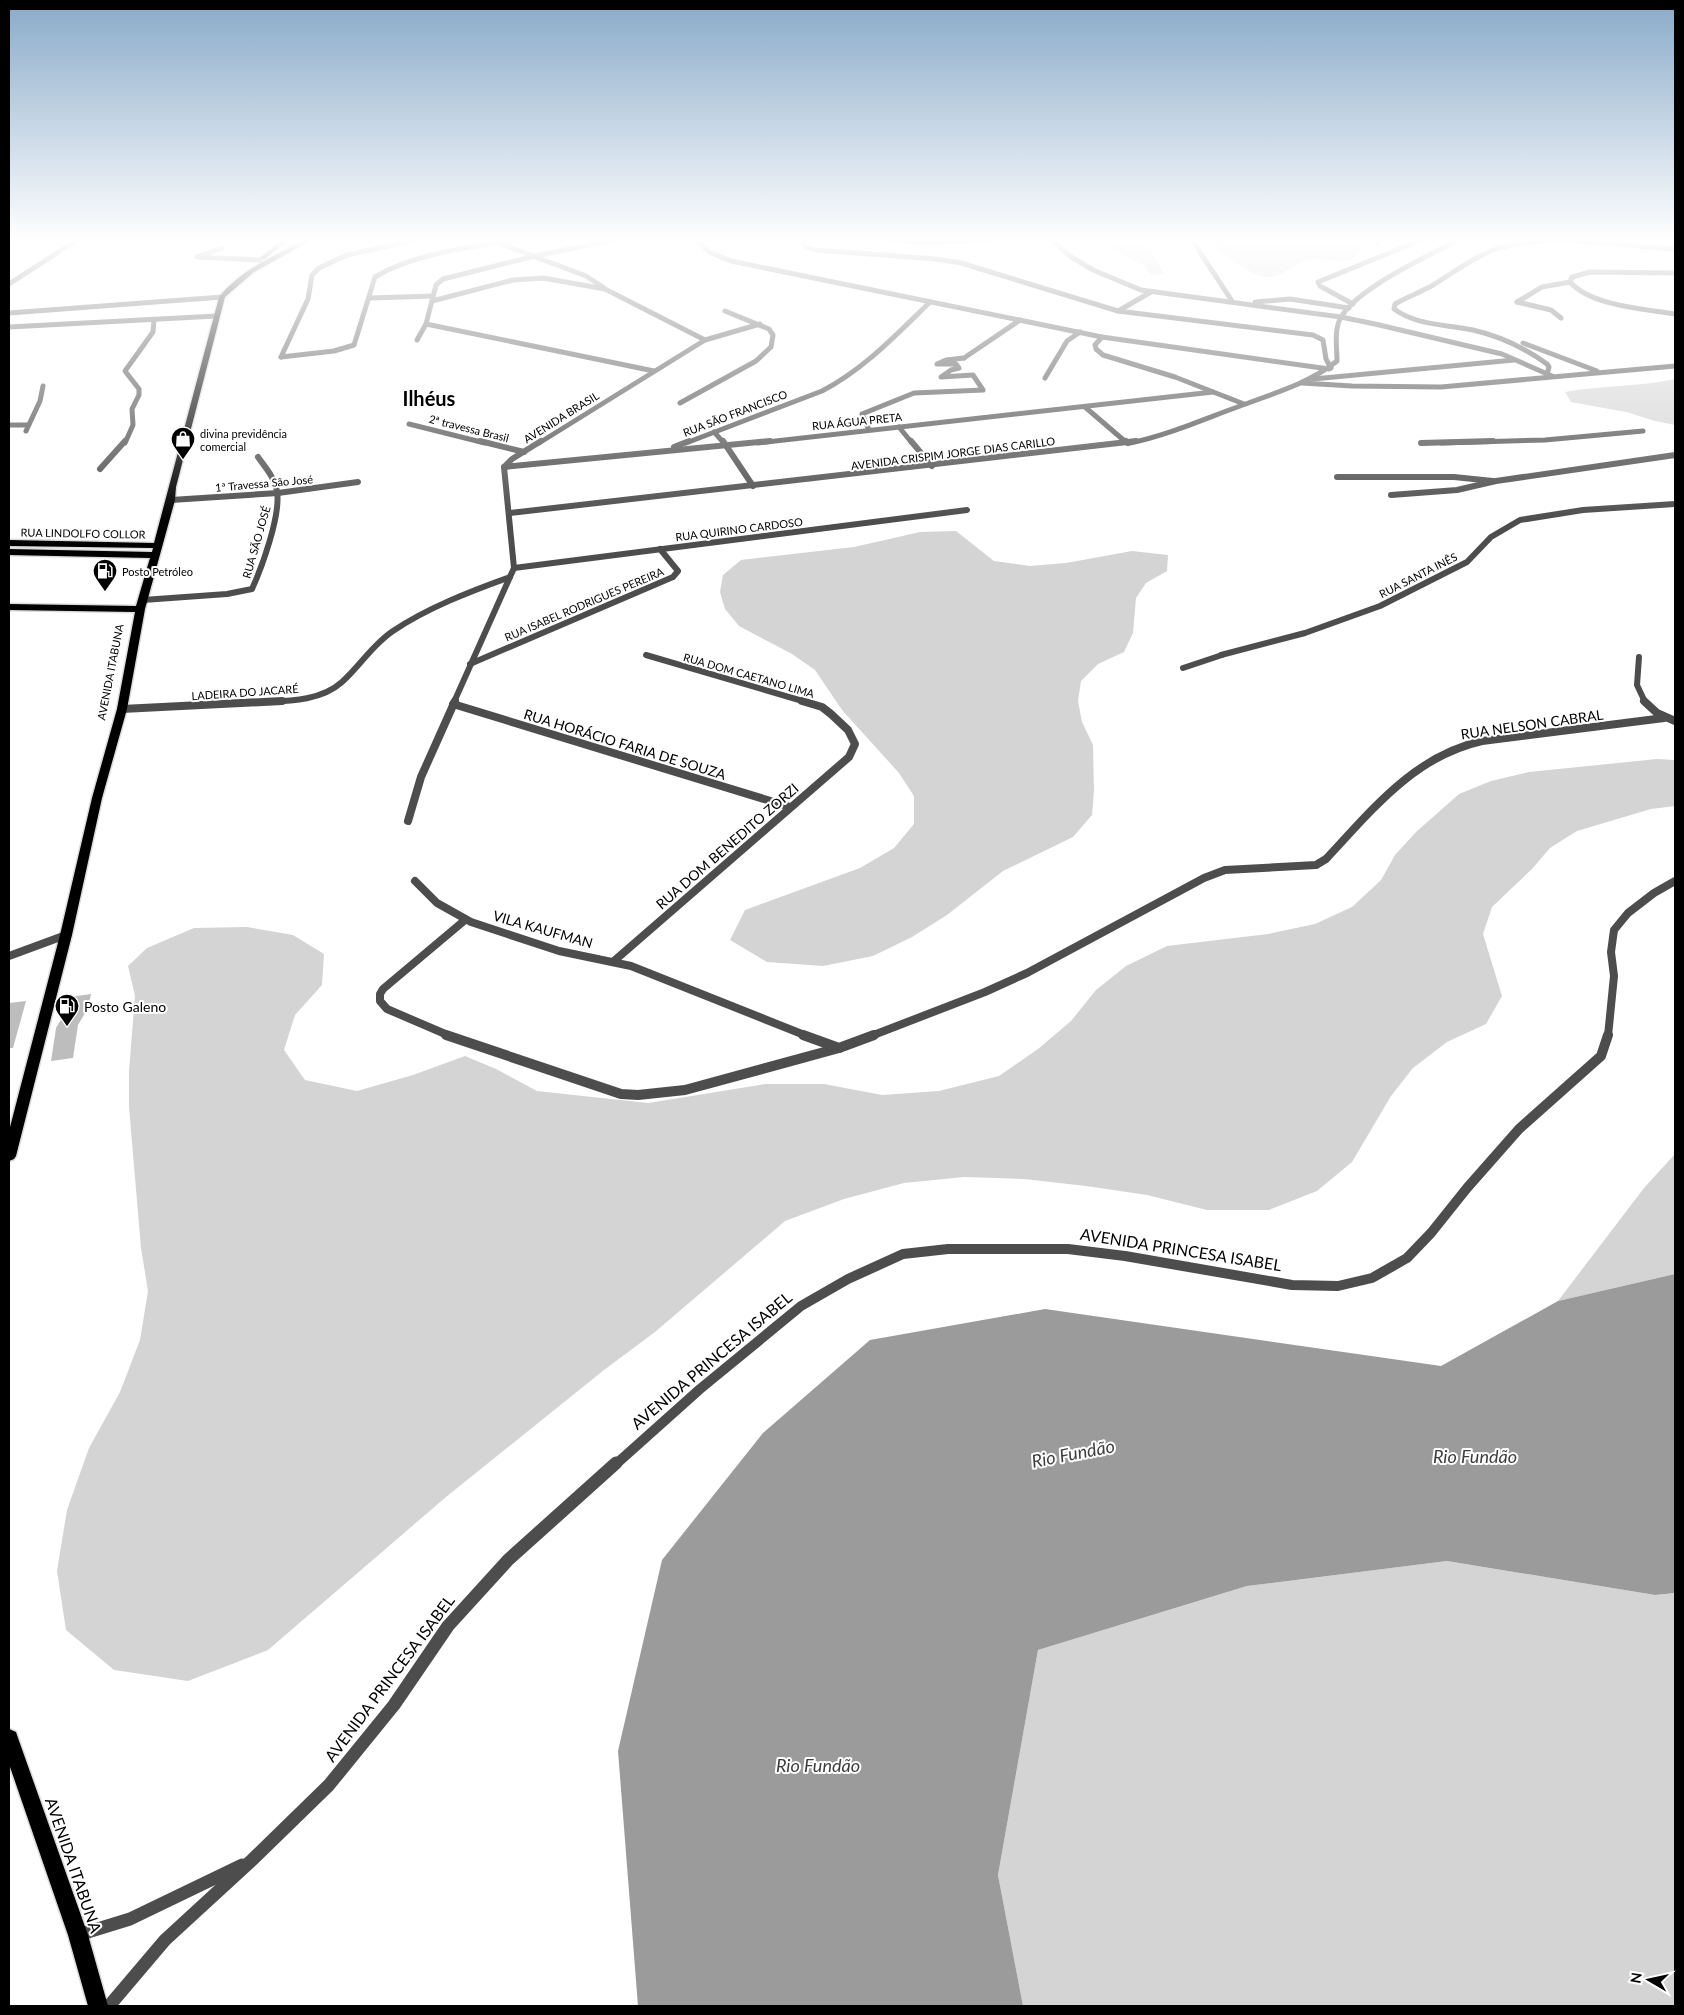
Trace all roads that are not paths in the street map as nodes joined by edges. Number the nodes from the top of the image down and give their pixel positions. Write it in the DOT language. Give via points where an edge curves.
graph roads {
  1 [pos="152,334"];
  2 [pos="211,334"];
  3 [pos="292,334"];
  4 [pos="359,334"];
  5 [pos="420,334"];
  6 [pos="475,334"];
  7 [pos="693,334"];
  8 [pos="725,334"];
  9 [pos="772,334"];
  10 [pos="896,334"];
  11 [pos="999,334"];
  12 [pos="1077,334"];
  13 [pos="1089,334"];
  14 [pos="1305,334"];
  15 [pos="1338,334"];
  16 [pos="1420,334"];
  17 [pos="1484,334"];
  18 [pos="1497,334"];
  19 [pos="1102,337"];
  20 [pos="417,340"];
  21 [pos="704,340"];
  22 [pos="964,358"];
  23 [pos="1517,359"];
  24 [pos="1675,366"];
  25 [pos="1330,368"];
  26 [pos="654,371"];
  27 [pos="1602,372"];
  28 [pos="973,375"];
  29 [pos="1550,375"];
  30 [pos="1347,376"];
  31 [pos="1045,378"];
  32 [pos="1308,379"];
  33 [pos="1298,383"];
  34 [pos="43,386"];
  35 [pos="1352,386"];
  36 [pos="1213,392"];
  37 [pos="680,403"];
  38 [pos="1244,404"];
  39 [pos="1085,406"];
  40 [pos="409,424"];
  41 [pos="9,425"];
  42 [pos="898,427"];
  43 [pos="869,430"];
  44 [pos="1642,431"];
  45 [pos="714,432"];
  46 [pos="1128,443"];
  47 [pos="1421,443"];
  48 [pos="727,446"];
  49 [pos="664,451"];
  50 [pos="524,452"];
  51 [pos="1675,455"];
  52 [pos="258,457"];
  53 [pos="932,466"];
  54 [pos="504,468"];
  55 [pos="100,469"];
  56 [pos="1337,477"];
  57 [pos="358,482"];
  58 [pos="1496,482"];
  59 [pos="753,486"];
  60 [pos="278,493"];
  61 [pos="1391,495"];
  62 [pos="171,500"];
  63 [pos="1675,504"];
  64 [pos="967,510"];
  65 [pos="510,513"];
  66 [pos="9,543"];
  67 [pos="660,549"];
  68 [pos="156,550"];
  69 [pos="9,552"];
  70 [pos="514,568"];
  71 [pos="510,577"];
  72 [pos="142,605"];
  73 [pos="9,607"];
  74 [pos="646,655"];
  75 [pos="1639,657"];
  76 [pos="470,664"];
  77 [pos="1183,668"];
  78 [pos="453,704"];
  79 [pos="122,709"];
  80 [pos="1664,718"];
  81 [pos="1675,722"];
  82 [pos="854,749"];
  83 [pos="790,807"];
  84 [pos="408,821"];
  85 [pos="416,881"];
  86 [pos="1675,881"];
  87 [pos="465,920"];
  88 [pos="66,935"];
  89 [pos="9,956"];
  90 [pos="614,961"];
  91 [pos="839,1048"];
  92 [pos="9,1156"];
  93 [pos="9,1738"];
  94 [pos="252,1860"];
  95 [pos="78,1935"];
  96 [pos="98,2006"];
  97 [pos="108,2006"];
  1 -- 55 [label="street" via="125,371 139,389 132,409 133,425 128,438"];
  2 -- 62 [label="main road, AVENIDA ITABUNA"];
  3 -- 4 [label="street" via="281,357 352,347"];
  5 -- 20 [label="street"];
  6 -- 26 [label="street"];
  7 -- 21 [label="street"];
  8 -- 21 [label="street, AVENIDA BRASIL"];
  9 -- 37 [label="street" via="771,347 756,361"];
  10 -- 45 [label="street, RUA SÃO FRANCISCO" via="842,382"];
  11 -- 22 [label="street"];
  12 -- 31 [label="street" via="1066,341"];
  13 -- 19 [label="street"];
  14 -- 25 [label="street" via="1323,340"];
  15 -- 25 [label="street" via="1337,361"];
  16 -- 23 [label="street"];
  17 -- 29 [label="street" via="1547,364"];
  18 -- 27 [label="street"];
  19 -- 25 [label="street"];
  19 -- 36 [label="street" via="1095,345 1103,355"];
  21 -- 26 [label="street, AVENIDA BRASIL"];
  22 -- 28 [label="street" via="963,364"];
  22 -- 28 [label="street" via="937,364 956,364 959,368 942,377"];
  23 -- 29 [label="street"];
  23 -- 30 [label="street"];
  24 -- 27 [label="street"];
  25 -- 32 [label="street, AVENIDA CRISPIM JORGE DIAS CARILLO"];
  26 -- 50 [label="street, AVENIDA BRASIL"];
  27 -- 29 [label="street"];
  28 -- 43 [label="street" via="983,390 922,392 886,403 862,414"];
  29 -- 35 [label="street" via="1480,385"];
  30 -- 32 [label="street"];
  30 -- 35 [label="street"];
  32 -- 33 [label="street, AVENIDA CRISPIM JORGE DIAS CARILLO"];
  33 -- 35 [label="street"];
  33 -- 38 [label="street, AVENIDA CRISPIM JORGE DIAS CARILLO"];
  34 -- 41 [label="street" via="40,401 27,428"];
  36 -- 38 [label="street"];
  36 -- 39 [label="street, RUA ÁGUA PRETA"];
  38 -- 46 [label="street, AVENIDA CRISPIM JORGE DIAS CARILLO" via="1152,438"];
  39 -- 42 [label="street, RUA ÁGUA PRETA"];
  39 -- 46 [label="street"];
  40 -- 50 [label="street, 2ª travessa Brasil"];
  42 -- 43 [label="street, RUA ÁGUA PRETA"];
  42 -- 53 [label="street"];
  43 -- 48 [label="street, RUA ÁGUA PRETA"];
  44 -- 47 [label="street" via="1545,440"];
  45 -- 48 [label="street"];
  45 -- 49 [label="street, RUA SÃO FRANCISCO"];
  46 -- 53 [label="street, AVENIDA CRISPIM JORGE DIAS CARILLO"];
  48 -- 49 [label="street, RUA ÁGUA PRETA"];
  48 -- 59 [label="street"];
  49 -- 54 [label="street, RUA ÁGUA PRETA"];
  50 -- 54 [label="street, AVENIDA BRASIL"];
  51 -- 58 [label="street"];
  52 -- 60 [label="street, RUA SÃO JOSÉ" via="273,477"];
  53 -- 59 [label="street, AVENIDA CRISPIM JORGE DIAS CARILLO"];
  54 -- 65 [label="street"];
  56 -- 58 [label="street" via="1372,480 1464,478"];
  57 -- 60 [label="street, 1ª Travessa São José"];
  58 -- 61 [label="street" via="1457,490"];
  59 -- 65 [label="street, AVENIDA CRISPIM JORGE DIAS CARILLO"];
  60 -- 62 [label="street, 1ª Travessa São José"];
  60 -- 72 [label="street, RUA SÃO JOSÉ" via="276,513 252,589"];
  62 -- 68 [label="main road, AVENIDA ITABUNA"];
  63 -- 77 [label="street, RUA SANTA INÊS" via="1582,510 1520,520 1491,537 1467,562 1380,606 1305,633"];
  64 -- 67 [label="street, RUA QUIRINO CARDOSO"];
  65 -- 70 [label="street"];
  66 -- 68 [label="main road, RUA LINDOLFO COLLOR"];
  67 -- 70 [label="street, RUA QUIRINO CARDOSO"];
  67 -- 76 [label="street, RUA ISABEL RODRIGUES PEREIRA" via="678,572 674,577"];
  68 -- 69 [label="main road, RUA LINDOLFO COLLOR"];
  68 -- 72 [label="main road, AVENIDA ITABUNA"];
  70 -- 71 [label="street"];
  71 -- 76 [label="street"];
  71 -- 79 [label="street, LADEIRA DO JACARÉ" via="463,594 393,631 371,649 342,682 324,694 271,702"];
  72 -- 73 [label="main road"];
  72 -- 79 [label="main road, AVENIDA ITABUNA"];
  74 -- 82 [label="street, RUA DOM CAETANO LIMA" via="822,707 854,739"];
  75 -- 80 [label="street" via="1637,685 1644,700"];
  76 -- 78 [label="street"];
  78 -- 83 [label="street, RUA HORÁCIO FARIA DE SOUZA"];
  78 -- 84 [label="street" via="421,777"];
  79 -- 88 [label="main road, AVENIDA ITABUNA" via="96,798"];
  80 -- 81 [label="street"];
  80 -- 91 [label="street, RUA NELSON CABRAL" via="1482,741 1456,748 1411,773 1378,802 1326,859 1316,865 1225,870 1204,878 1027,973"];
  82 -- 83 [label="street, RUA DOM BENEDITO ZORZI" via="849,757"];
  83 -- 90 [label="street, RUA DOM BENEDITO ZORZI"];
  85 -- 87 [label="street, VILA KAUFMAN" via="429,898"];
  86 -- 94 [label="street, AVENIDA PRINCESA ISABEL" via="1628,914 1614,930 1610,952 1614,976 1610,1030 1601,1056 1519,1129 1407,1258 1372,1278 1338,1286 1292,1285 1068,1249 948,1249 904,1254 848,1279 793,1312 700,1389 508,1560 448,1626 394,1705 329,1785"];
  87 -- 90 [label="street, VILA KAUFMAN" via="551,949"];
  87 -- 91 [label="street" via="383,988 380,1002 387,1009 441,1033 621,1094 685,1090"];
  88 -- 89 [label="street"];
  88 -- 92 [label="main road, AVENIDA ITABUNA"];
  90 -- 91 [label="street, VILA KAUFMAN"];
  93 -- 95 [label="main road, AVENIDA ITABUNA"];
  94 -- 95 [label="street, AVENIDA PRINCESA ISABEL" via="130,1919"];
  94 -- 97 [label="street, AVENIDA PRINCESA ISABEL" via="165,1940"];
  95 -- 96 [label="main road, AVENIDA ITABUNA"];
}
